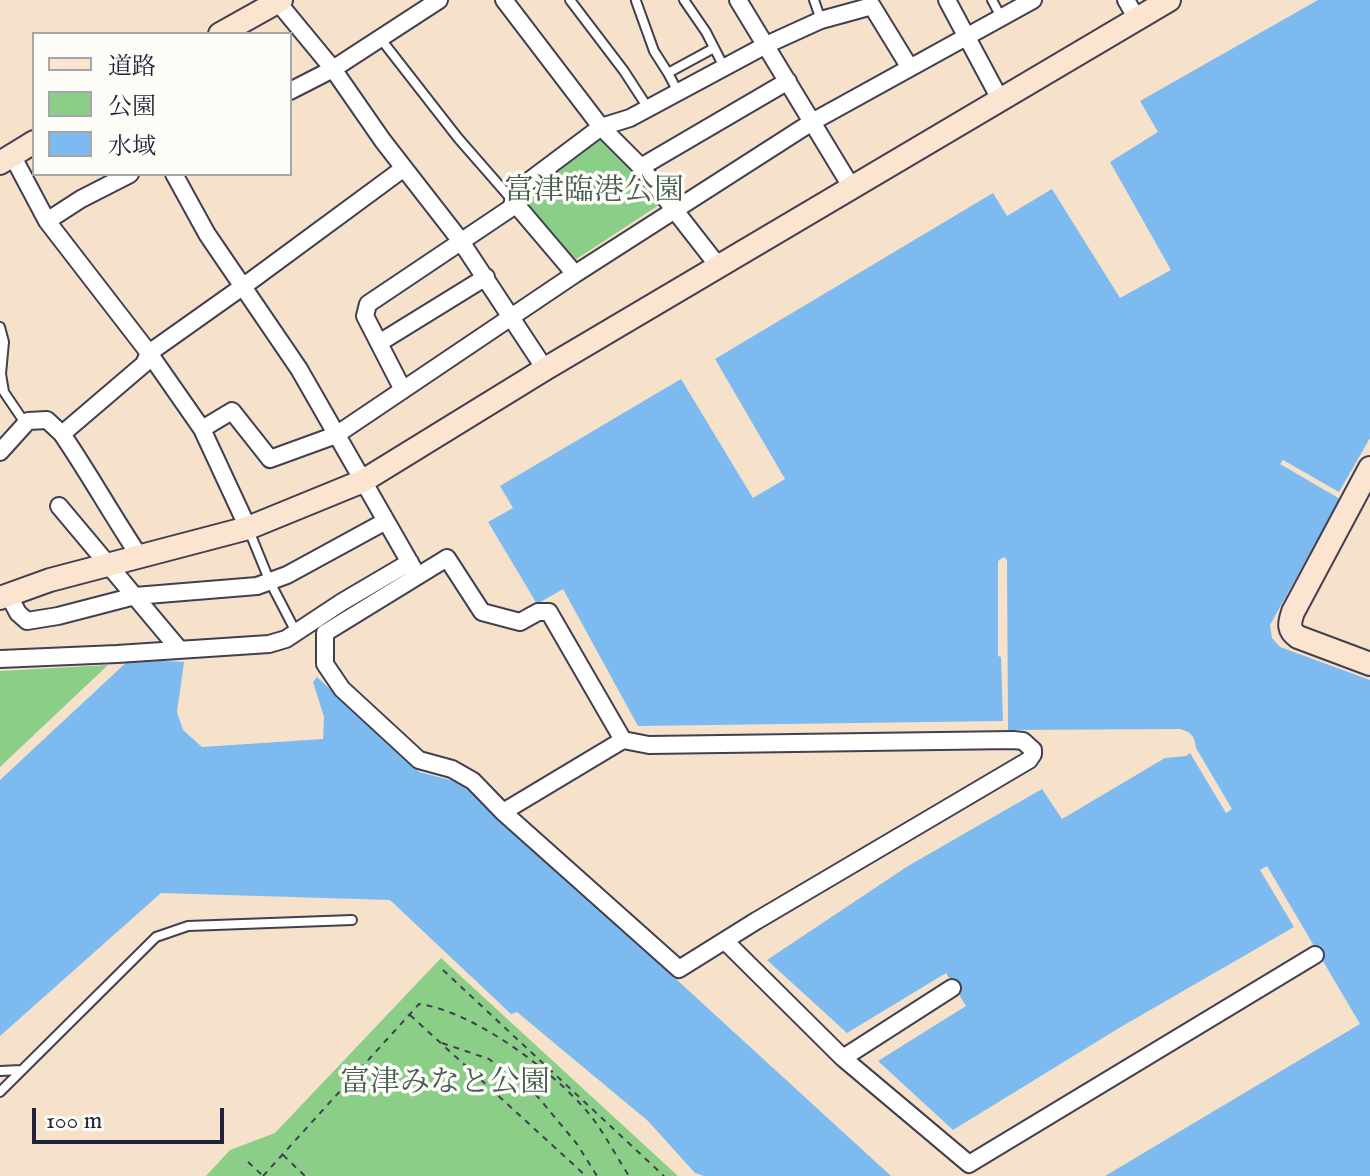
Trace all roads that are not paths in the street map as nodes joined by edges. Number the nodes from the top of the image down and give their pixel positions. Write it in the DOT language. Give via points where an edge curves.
graph roads {
  1 [pos="439,0"];
  2 [pos="504,0"];
  3 [pos="570,0"];
  4 [pos="684,0"];
  5 [pos="738,0"];
  6 [pos="814,0"];
  7 [pos="947,0"];
  8 [pos="992,0"];
  9 [pos="1033,0"];
  10 [pos="1169,0"];
  11 [pos="278,1"];
  12 [pos="636,1"];
  13 [pos="1132,10"];
  14 [pos="1001,17"];
  15 [pos="821,20"];
  16 [pos="224,32"];
  17 [pos="380,37"];
  18 [pos="967,38"];
  19 [pos="766,45"];
  20 [pos="714,48"];
  21 [pos="724,67"];
  22 [pos="910,68"];
  23 [pos="333,69"];
  24 [pos="668,73"];
  25 [pos="788,81"];
  26 [pos="292,90"];
  27 [pos="678,92"];
  28 [pos="1001,101"];
  29 [pos="648,108"];
  30 [pos="812,122"];
  31 [pos="601,127"];
  32 [pos="32,143"];
  33 [pos="6,159"];
  34 [pos="641,167"];
  35 [pos="404,168"];
  36 [pos="126,176"];
  37 [pos="175,176"];
  38 [pos="852,188"];
  39 [pos="513,201"];
  40 [pos="675,210"];
  41 [pos="47,221"];
  42 [pos="460,240"];
  43 [pos="719,267"];
  44 [pos="575,274"];
  45 [pos="486,277"];
  46 [pos="243,286"];
  47 [pos="511,317"];
  48 [pos="0,327"];
  49 [pos="379,343"];
  50 [pos="149,353"];
  51 [pos="545,369"];
  52 [pos="403,390"];
  53 [pos="26,423"];
  54 [pos="202,429"];
  55 [pos="62,434"];
  56 [pos="336,435"];
  57 [pos="0,452"];
  58 [pos="1370,468"];
  59 [pos="363,481"];
  60 [pos="59,506"];
  61 [pos="386,521"];
  62 [pos="248,528"];
  63 [pos="140,557"];
  64 [pos="108,565"];
  65 [pos="414,569"];
  66 [pos="270,582"];
  67 [pos="4,596"];
  68 [pos="135,596"];
  69 [pos="297,632"];
  70 [pos="179,649"];
  71 [pos="0,659"];
  72 [pos="1370,664"];
  73 [pos="623,740"];
  74 [pos="503,812"];
  75 [pos="352,920"];
  76 [pos="725,941"];
  77 [pos="1315,955"];
  78 [pos="952,988"];
  79 [pos="843,1058"];
  80 [pos="21,1070"];
  81 [pos="0,1071"];
  82 [pos="0,1092"];
  1 -- 17 [label="street"];
  2 -- 31 [label="street"];
  3 -- 29 [label="lane"];
  4 -- 20 [label="lane"];
  5 -- 19 [label="street"];
  6 -- 15 [label="lane"];
  7 -- 18 [label="street"];
  8 -- 14 [label="lane"];
  9 -- 14 [label="street"];
  10 -- 13 [label="street"];
  11 -- 16 [label="street"];
  11 -- 23 [label="street"];
  12 -- 24 [label="lane"];
  13 -- 28 [label="street"];
  14 -- 18 [label="street"];
  15 -- 19 [label="street"];
  15 -- 22 [label="street" via="872,6"];
  17 -- 23 [label="street"];
  17 -- 39 [label="lane"];
  18 -- 22 [label="street"];
  18 -- 28 [label="street"];
  19 -- 21 [label="street"];
  19 -- 25 [label="street"];
  20 -- 21 [label="lane"];
  20 -- 24 [label="lane"];
  21 -- 27 [label="street"];
  22 -- 30 [label="street"];
  23 -- 26 [label="street"];
  23 -- 35 [label="street"];
  24 -- 27 [label="lane"];
  25 -- 30 [label="street"];
  25 -- 34 [label="street"];
  27 -- 29 [label="street"];
  28 -- 38 [label="street"];
  29 -- 31 [label="street"];
  30 -- 38 [label="street"];
  30 -- 40 [label="street"];
  31 -- 34 [label="street"];
  31 -- 39 [label="street" via="517,190"];
  32 -- 33 [label="street"];
  33 -- 41 [label="street"];
  34 -- 40 [label="street"];
  35 -- 42 [label="street"];
  35 -- 46 [label="street"];
  36 -- 41 [label="street"];
  37 -- 46 [label="street"];
  38 -- 43 [label="street"];
  39 -- 42 [label="street" via="511,208"];
  39 -- 44 [label="street"];
  40 -- 43 [label="street"];
  40 -- 44 [label="street"];
  41 -- 50 [label="street"];
  42 -- 45 [label="street"];
  42 -- 49 [label="street" via="368,304 365,316"];
  43 -- 51 [label="street"];
  44 -- 47 [label="street"];
  45 -- 47 [label="street"];
  45 -- 49 [label="street"];
  46 -- 50 [label="street"];
  46 -- 56 [label="street"];
  47 -- 51 [label="street"];
  47 -- 52 [label="street"];
  48 -- 53 [label="lane" via="4,392"];
  49 -- 52 [label="street"];
  50 -- 54 [label="street"];
  50 -- 55 [label="street" via="144,364"];
  51 -- 59 [label="street"];
  52 -- 56 [label="street"];
  53 -- 55 [label="street" via="47,420"];
  53 -- 57 [label="street"];
  54 -- 56 [label="street" via="232,411 270,459"];
  54 -- 62 [label="street"];
  55 -- 63 [label="street"];
  56 -- 59 [label="street"];
  58 -- 72 [label="street" via="1289,624 1298,637"];
  59 -- 61 [label="street"];
  59 -- 62 [label="street"];
  60 -- 64 [label="street"];
  61 -- 65 [label="street"];
  61 -- 66 [label="street"];
  62 -- 63 [label="street"];
  62 -- 66 [label="lane"];
  63 -- 64 [label="street"];
  64 -- 67 [label="street"];
  64 -- 68 [label="street"];
  65 -- 69 [label="street" via="342,602"];
  65 -- 73 [label="street" via="447,558 482,612 520,622 549,612"];
  65 -- 74 [label="street" via="325,633 325,664 342,689 419,760 473,781"];
  66 -- 68 [label="street"];
  66 -- 69 [label="lane"];
  67 -- 68 [label="street" via="27,621"];
  68 -- 70 [label="street"];
  69 -- 70 [label="street" via="269,644"];
  70 -- 71 [label="street"];
  73 -- 74 [label="street"];
  73 -- 76 [label="street" via="649,745 1002,739 1023,741 1033,750 1029,760"];
  74 -- 76 [label="street" via="679,969"];
  75 -- 80 [label="lane" via="188,926 156,937"];
  76 -- 79 [label="street"];
  77 -- 79 [label="street" via="969,1164"];
  78 -- 79 [label="street"];
  80 -- 81 [label="lane"];
  80 -- 82 [label="lane"];
}
